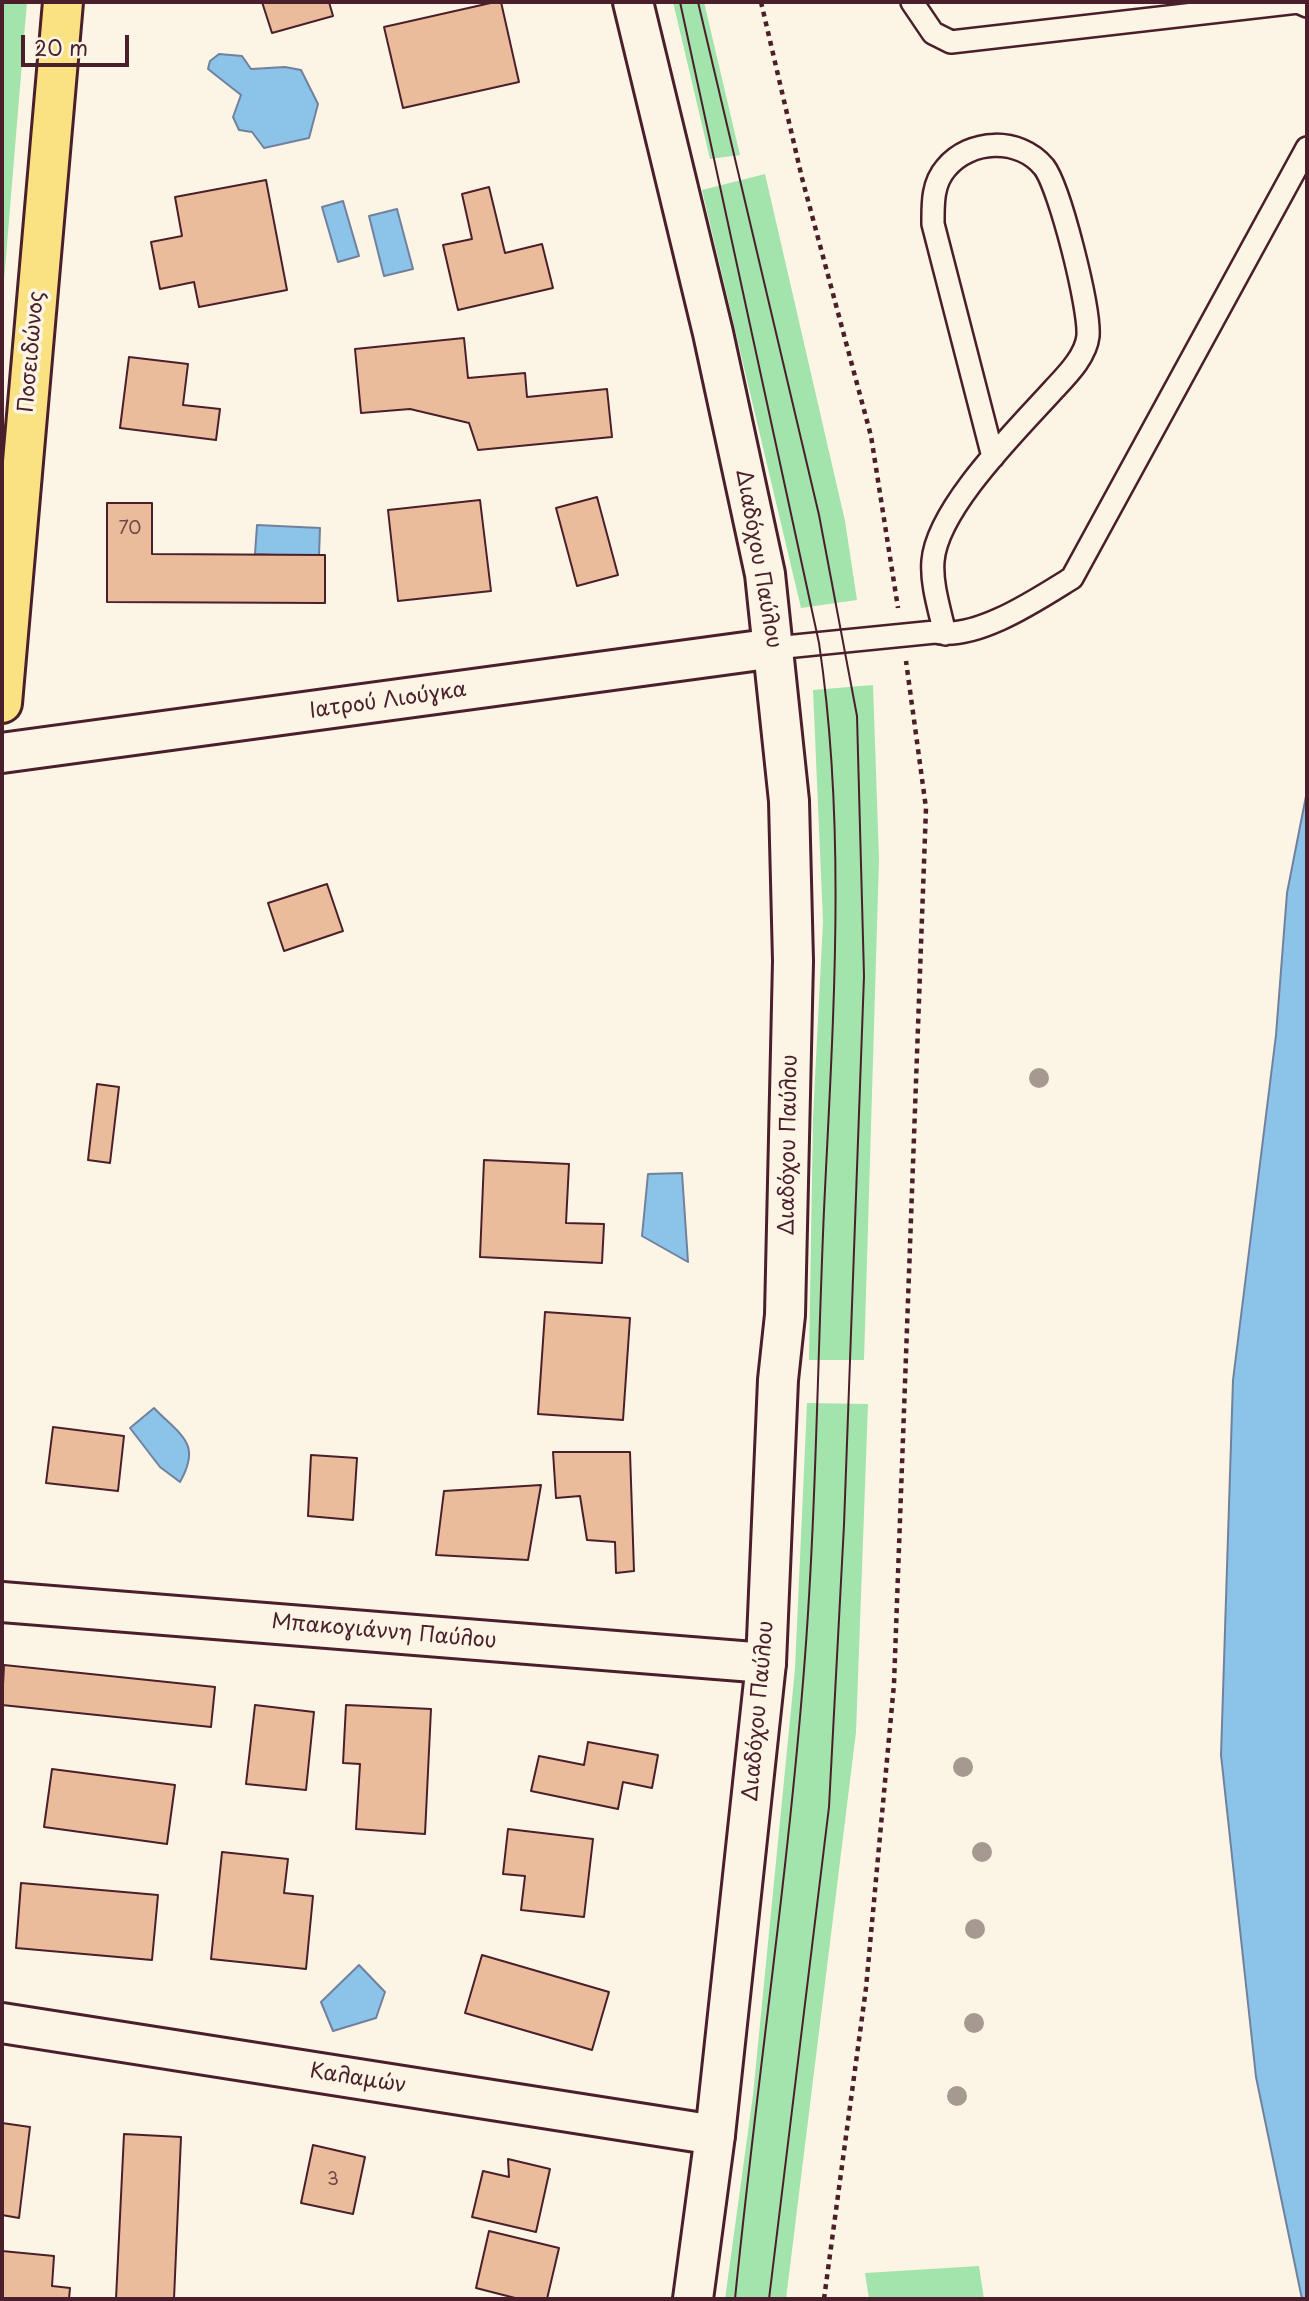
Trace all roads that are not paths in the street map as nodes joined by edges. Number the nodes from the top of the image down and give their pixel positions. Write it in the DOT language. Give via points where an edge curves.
graph roads {
  1 [pos="63,2"];
  2 [pos="633,2"];
  3 [pos="912,2"];
  4 [pos="1307,6"];
  5 [pos="1307,148"];
  6 [pos="993,457"];
  7 [pos="945,634"];
  8 [pos="775,649"];
  9 [pos="2,703"];
  10 [pos="2,753"];
  11 [pos="2,1602"];
  12 [pos="766,1663"];
  13 [pos="2,2023"];
  14 [pos="715,2136"];
  15 [pos="692,2299"];
  1 -- 9 [label="highway, Ποσειδώνος"];
  2 -- 8 [label="street, Διαδόχου Παύλου" via="716,346 765,574"];
  3 -- 4 [label="lane" via="933,33 951,42 1298,2"];
  5 -- 7 [label="lane" via="1072,578 1005,619"];
  6 -- 6 [label="lane" via="933,224 933,193 944,170 961,155 983,146 1007,145 1035,158 1050,178 1082,283 1088,339 1068,373"];
  6 -- 7 [label="lane" via="936,542 932,563"];
  7 -- 8 [label="lane"];
  8 -- 10 [label="street, Ιατρού Λιούγκα"];
  8 -- 12 [label="street, Διαδόχου Παύλου" via="789,801 793,961 785,1315"];
  11 -- 12 [label="street, Μπακογιάννη Παύλου"];
  12 -- 14 [label="street, Διαδόχου Παύλου"];
  13 -- 14 [label="street, Καλαμών"];
  14 -- 15 [label="street, Διαδόχου Παύλου"];
}
